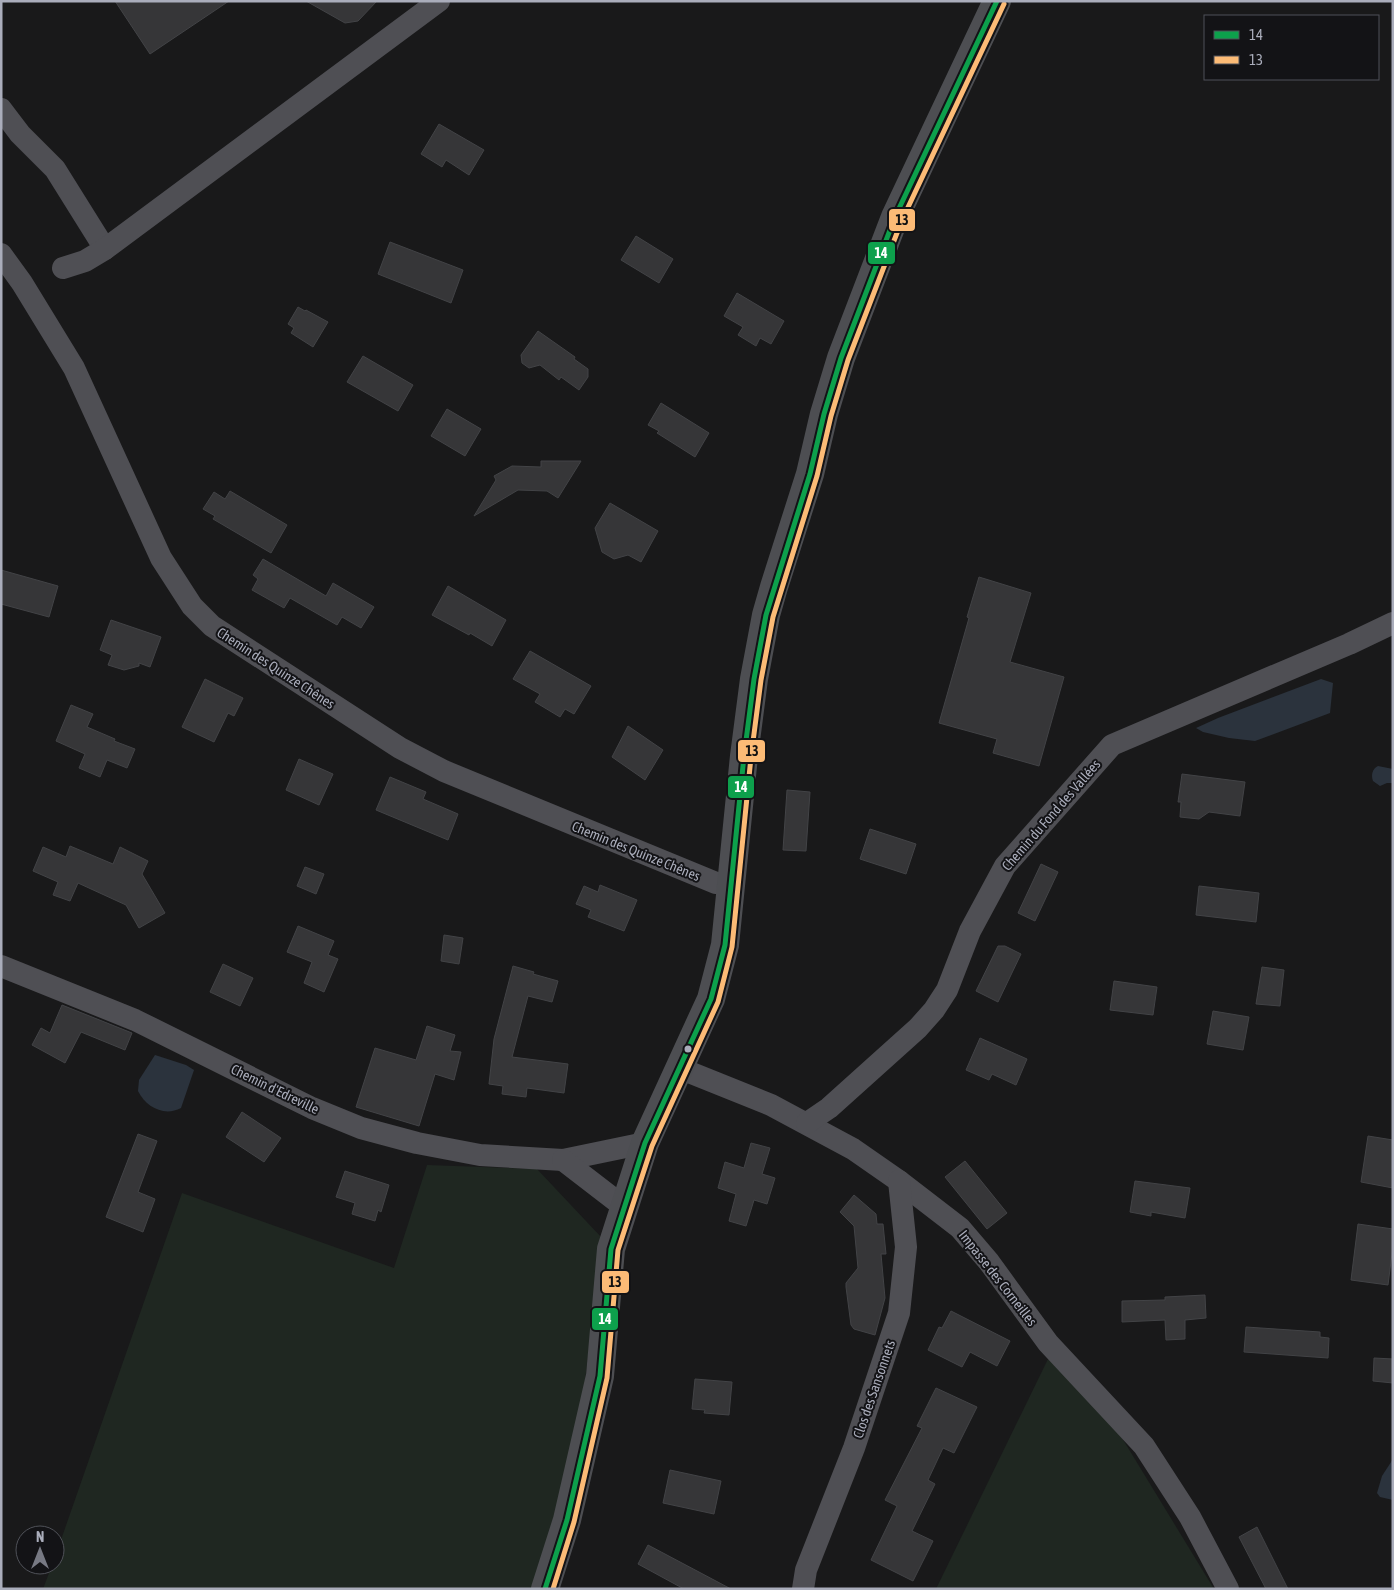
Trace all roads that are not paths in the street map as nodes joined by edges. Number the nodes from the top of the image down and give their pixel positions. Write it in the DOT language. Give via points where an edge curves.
graph roads {
  1 [pos="439,1"];
  2 [pos="997,1"];
  3 [pos="1,109"];
  4 [pos="105,249"];
  5 [pos="1,254"];
  6 [pos="64,268"];
  7 [pos="1393,623"];
  8 [pos="731,884"];
  9 [pos="1,966"];
  10 [pos="679,1068"];
  11 [pos="807,1123"];
  12 [pos="645,1143"];
  13 [pos="563,1160"];
  14 [pos="899,1182"];
  15 [pos="624,1207"];
  16 [pos="545,1589"];
  17 [pos="803,1589"];
  18 [pos="1228,1589"];
  1 -- 4 [label="street"];
  2 -- 8 [label="street" via="895,217 841,358 824,414 810,474 766,615 754,679"];
  3 -- 4 [label="street" via="20,134 55,169"];
  4 -- 6 [label="street"];
  5 -- 8 [label="street, Chemin des Quinze Chênes" via="74,368 161,558 192,606 212,626 400,748 444,771 716,883"];
  7 -- 11 [label="street, Chemin du Fond des Vallées" via="1112,745 1005,866 970,932 947,990 934,1010 828,1108"];
  8 -- 10 [label="street" via="725,945 711,999"];
  9 -- 13 [label="street, Chemin d'Edreville" via="135,1020 312,1108 361,1128 480,1155"];
  10 -- 11 [label="street, Impasse des Corneilles"];
  10 -- 12 [label="street"];
  11 -- 14 [label="street, Impasse des Corneilles" via="853,1149"];
  12 -- 13 [label="street, Chemin d'Edreville"];
  12 -- 15 [label="street"];
  13 -- 15 [label="street"];
  14 -- 17 [label="street, Clos des Sansonnets" via="906,1247 899,1313 854,1448 806,1570"];
  14 -- 18 [label="street, Impasse des Corneilles" via="960,1228 1048,1343 1144,1446 1190,1517"];
  15 -- 16 [label="street" via="612,1248 600,1376 592,1416 567,1520"];
}
